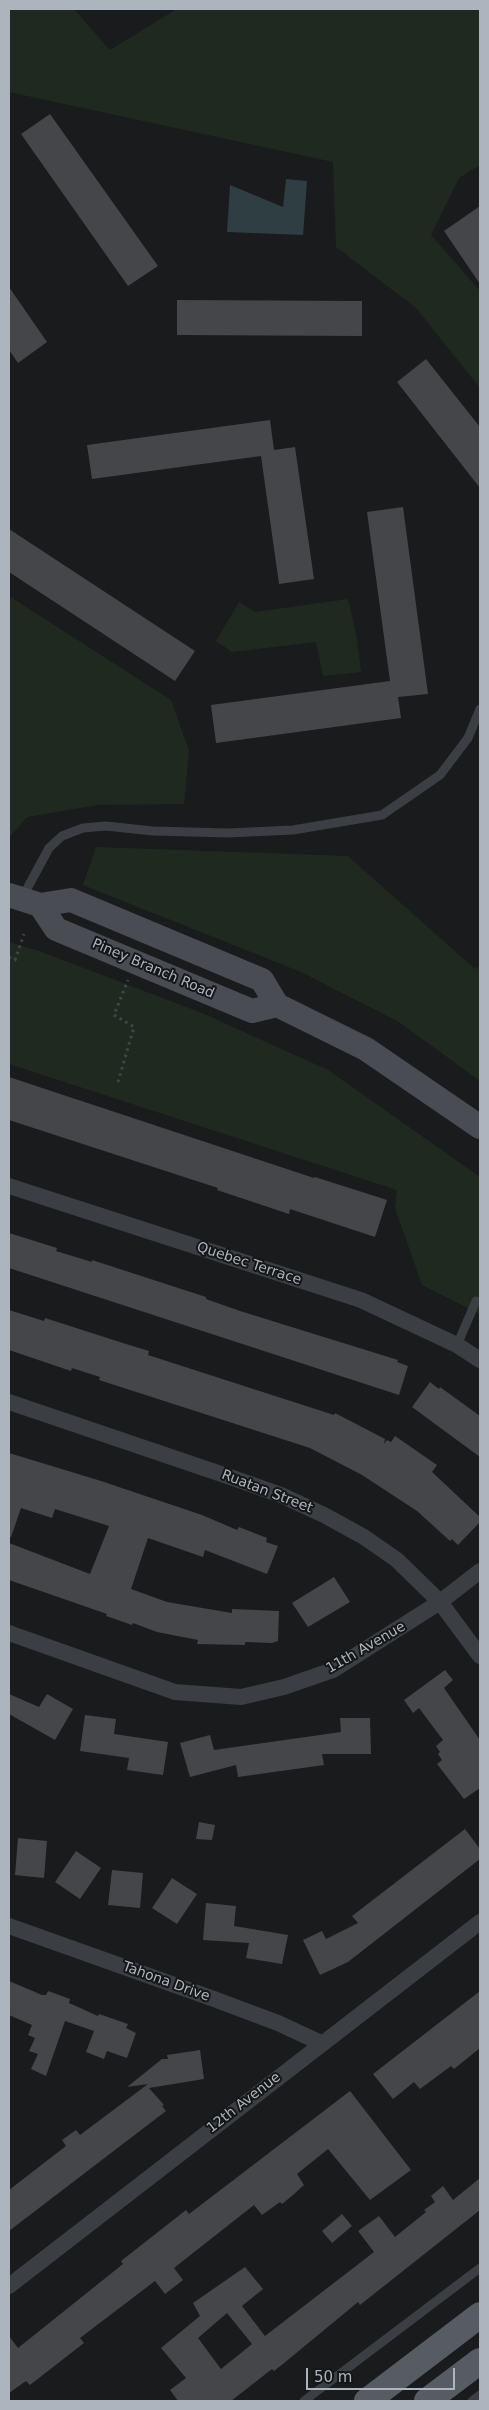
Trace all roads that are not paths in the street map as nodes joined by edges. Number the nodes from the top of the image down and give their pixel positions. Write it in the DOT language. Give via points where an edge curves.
graph roads {
  1 [pos="480,709"];
  2 [pos="24,899"];
  3 [pos="277,1005"];
  4 [pos="480,1127"];
  5 [pos="9,1186"];
  6 [pos="476,1301"];
  7 [pos="458,1345"];
  8 [pos="480,1360"];
  9 [pos="9,1402"];
  10 [pos="480,1571"];
  11 [pos="440,1602"];
  12 [pos="9,1633"];
  13 [pos="480,1656"];
  14 [pos="480,1922"];
  15 [pos="9,1926"];
  16 [pos="321,2043"];
  17 [pos="480,2268"];
  18 [pos="9,2286"];
  19 [pos="480,2315"];
  20 [pos="480,2361"];
  21 [pos="480,2394"];
  22 [pos="304,2401"];
  23 [pos="367,2401"];
  24 [pos="427,2401"];
  25 [pos="472,2401"];
  1 -- 2 [label="lane" via="468,738 440,775 382,815 293,830 237,832 153,831 106,826 83,828 62,836 49,848"];
  2 -- 3 [label="main road, Piney Branch Road" via="56,929 252,1011"];
  2 -- 3 [label="main road" via="71,900 262,980"];
  3 -- 4 [label="main road" via="366,1049"];
  5 -- 7 [label="street, Quebec Terrace" via="361,1300"];
  6 -- 7 [label="lane"];
  7 -- 8 [label="street, Quebec Terrace"];
  9 -- 11 [label="street, Ruatan Street" via="281,1495 364,1537 397,1560"];
  10 -- 11 [label="street, 11th Avenue"];
  11 -- 12 [label="street, 11th Avenue" via="332,1670 284,1687 241,1697 175,1692"];
  11 -- 13 [label="street, Ruatan Street"];
  14 -- 16 [label="street, 12th Avenue"];
  15 -- 16 [label="street, Tahona Drive" via="232,2006"];
  16 -- 18 [label="street, 12th Avenue"];
  17 -- 22 [label="lane"];
  19 -- 23 [label="main road"];
  20 -- 24 [label="main road"];
  21 -- 25 [label="lane"];
}
